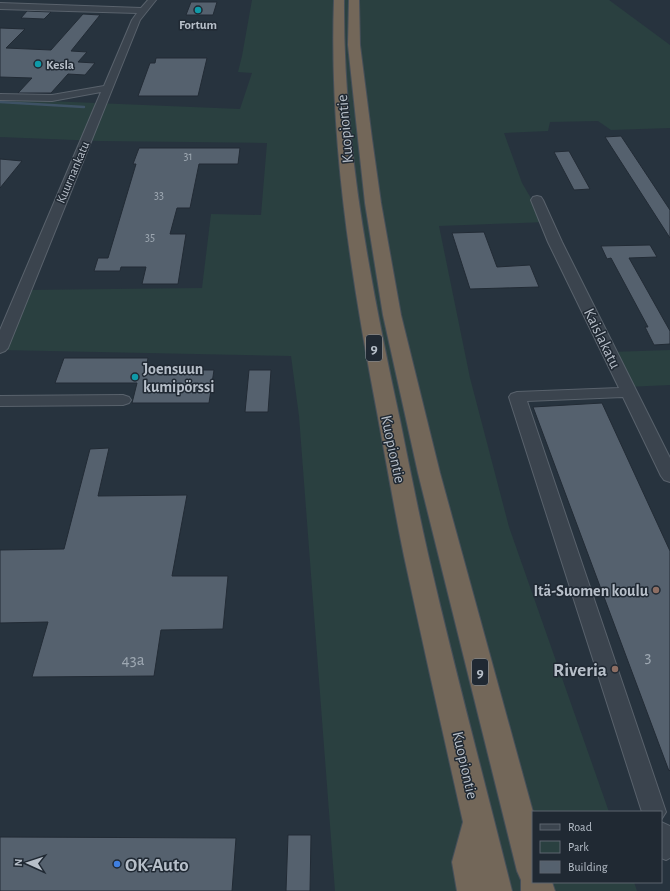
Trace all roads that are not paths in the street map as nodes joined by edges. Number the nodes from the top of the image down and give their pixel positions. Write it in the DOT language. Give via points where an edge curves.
graph roads {
  1 [pos="152,0"];
  2 [pos="339,0"];
  3 [pos="354,0"];
  4 [pos="0,6"];
  5 [pos="142,11"];
  6 [pos="107,89"];
  7 [pos="0,97"];
  8 [pos="354,131"];
  9 [pos="537,200"];
  10 [pos="0,348"];
  11 [pos="629,392"];
  12 [pos="123,400"];
  13 [pos="0,401"];
  14 [pos="670,476"];
  15 [pos="654,811"];
  16 [pos="479,818"];
  17 [pos="532,867"];
  18 [pos="474,891"];
  19 [pos="496,891"];
  1 -- 5 [label="street, Kuurnankatu"];
  2 -- 8 [label="highway, Kuopiontie / 9" via="338,45"];
  3 -- 8 [label="highway, Kuopiontie / 9"];
  4 -- 5 [label="street"];
  5 -- 6 [label="street, Kuurnankatu"];
  6 -- 7 [label="street" via="88,90 46,99"];
  6 -- 10 [label="street, Kuurnankatu"];
  8 -- 16 [label="highway, Kuopiontie / 9" via="352,212 368,316 416,555"];
  8 -- 17 [label="highway, Kuopiontie / 9" via="373,203 403,365"];
  9 -- 11 [label="street, Kaislakatu"];
  11 -- 14 [label="street, Kaislakatu"];
  11 -- 15 [label="street" via="517,397"];
  12 -- 13 [label="street"];
  16 -- 18 [label="highway" via="468,862"];
  16 -- 19 [label="highway, Kuopiontie / 9"];
}
